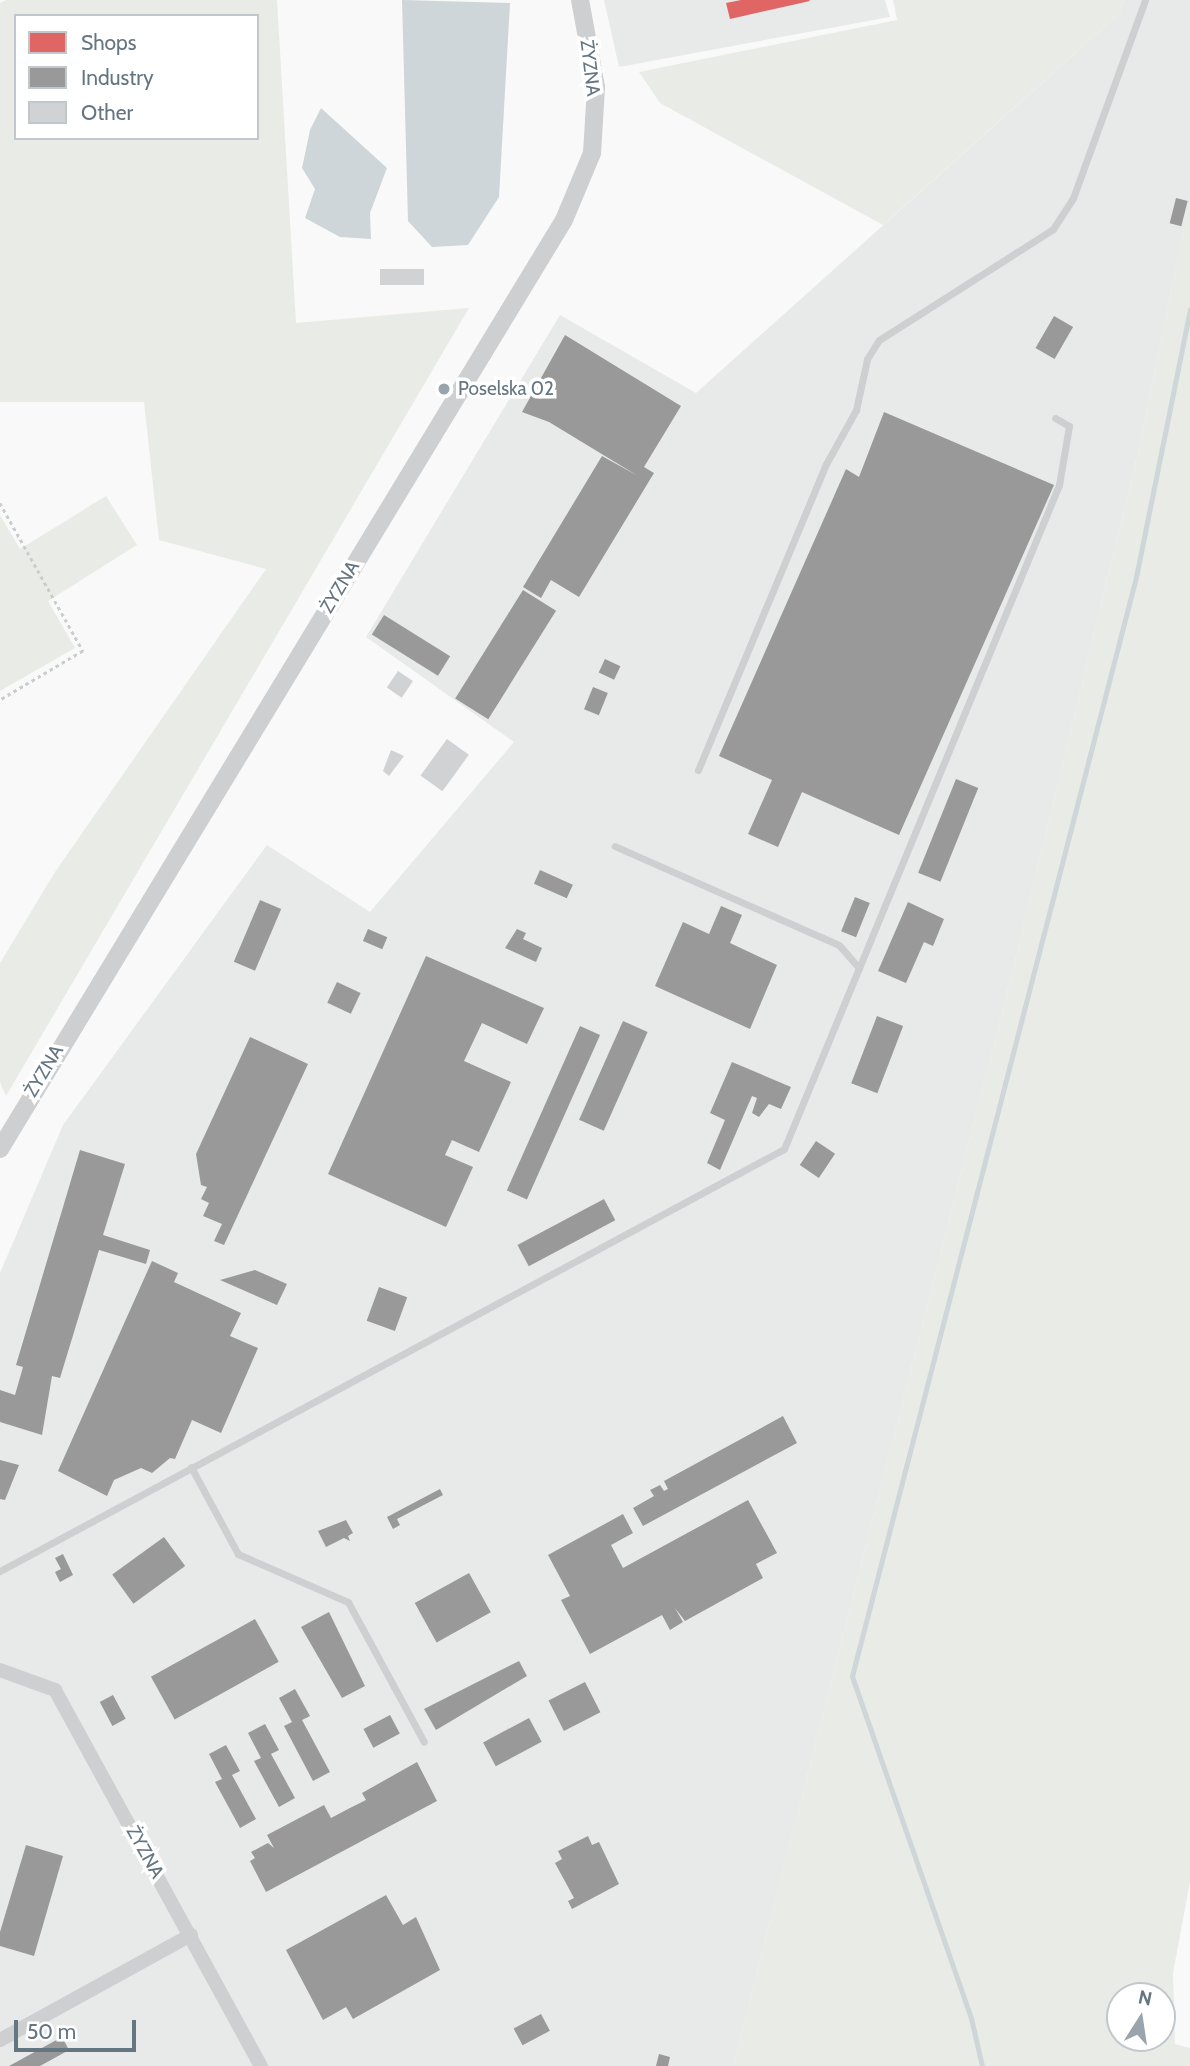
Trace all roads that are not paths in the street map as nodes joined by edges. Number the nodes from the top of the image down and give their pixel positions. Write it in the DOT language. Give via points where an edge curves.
graph roads {
  1 [pos="580,0"];
  2 [pos="1145,0"];
  3 [pos="1055,418"];
  4 [pos="698,770"];
  5 [pos="615,846"];
  6 [pos="859,968"];
  7 [pos="0,1149"];
  8 [pos="191,1467"];
  9 [pos="0,1571"];
  10 [pos="0,1670"];
  11 [pos="424,1742"];
  12 [pos="191,1935"];
  13 [pos="0,2040"];
  14 [pos="261,2066"];
  1 -- 7 [label="street, ŻYZNA" via="596,87 592,153 564,220"];
  2 -- 4 [label="lane" via="1073,198 1053,229 879,340 867,359 846,433 826,464"];
  3 -- 6 [label="lane" via="1069,426 1059,485"];
  5 -- 6 [label="lane" via="839,945"];
  6 -- 8 [label="lane" via="784,1149"];
  8 -- 9 [label="lane"];
  8 -- 11 [label="lane" via="238,1554 348,1602"];
  10 -- 12 [label="street, ŻYZNA" via="55,1690"];
  12 -- 13 [label="street"];
  12 -- 14 [label="street, ŻYZNA"];
}
